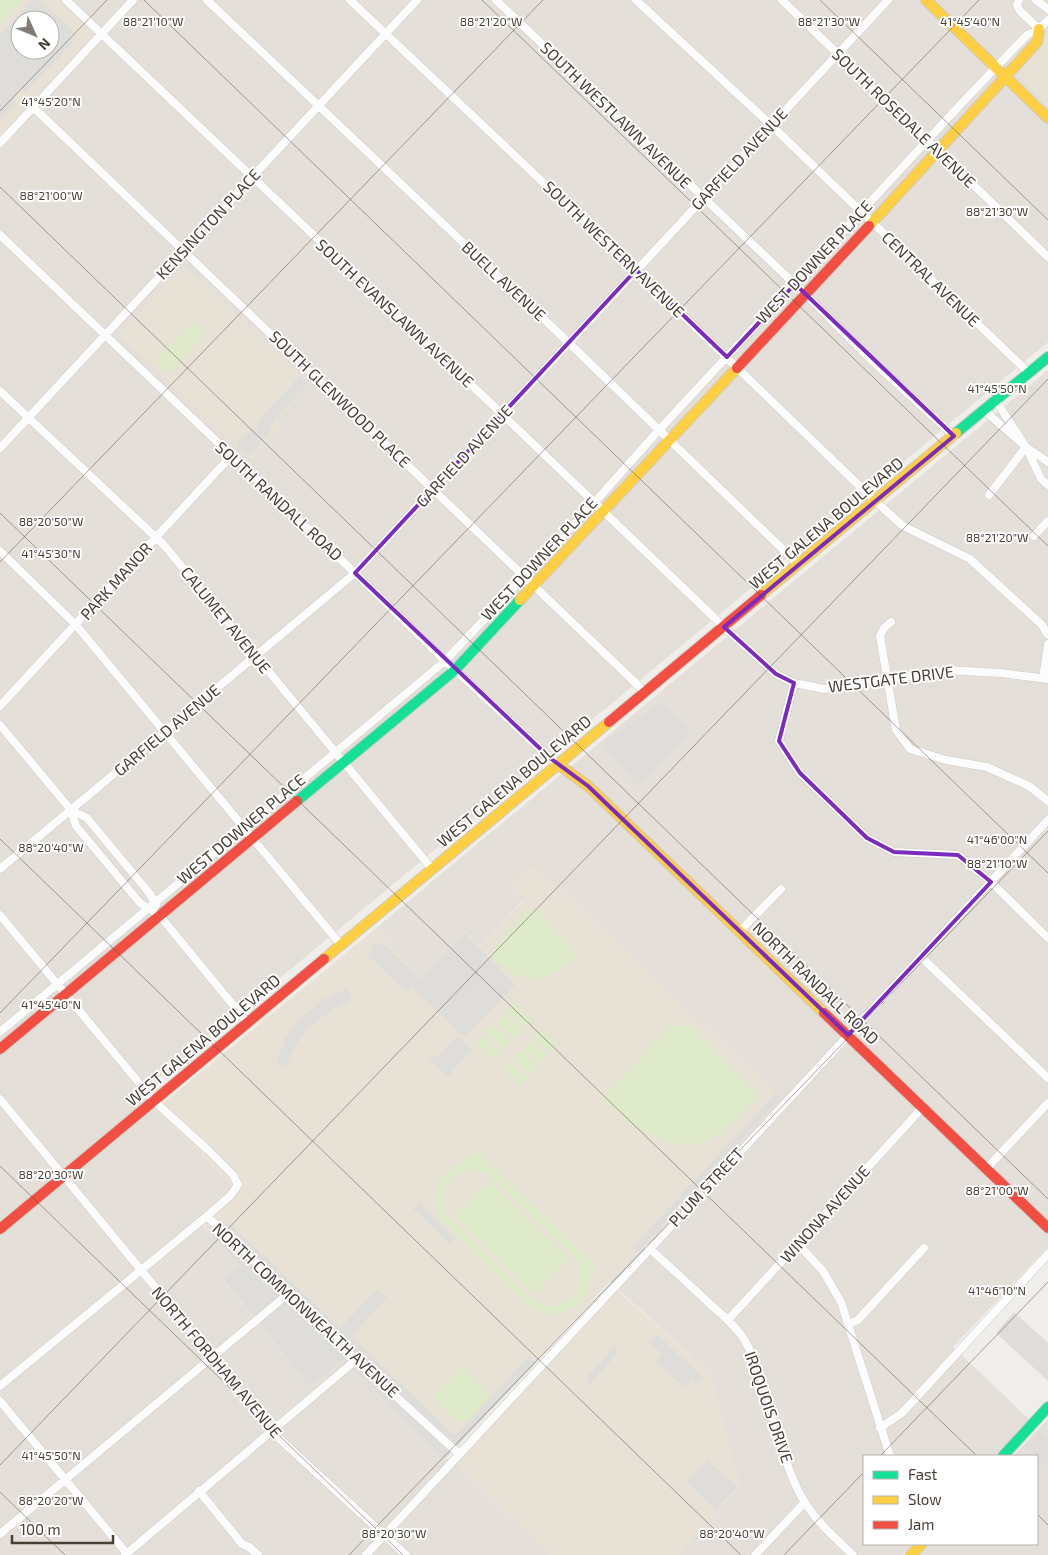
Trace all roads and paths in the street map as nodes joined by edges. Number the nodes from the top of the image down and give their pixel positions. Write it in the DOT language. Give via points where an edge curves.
graph roads {
  1 [pos="66,0"];
  2 [pos="133,0"];
  3 [pos="207,0"];
  4 [pos="350,0"];
  5 [pos="417,0"];
  6 [pos="496,0"];
  7 [pos="636,0"];
  8 [pos="782,0"];
  9 [pos="888,0"];
  10 [pos="926,0"];
  11 [pos="1019,0"];
  12 [pos="1036,0"];
  13 [pos="1048,9"];
  14 [pos="1048,20"];
  15 [pos="1039,29"];
  16 [pos="385,33"];
  17 [pos="101,34"];
  18 [pos="838,53"];
  19 [pos="996,68"];
  20 [pos="1005,77"];
  21 [pos="318,106"];
  22 [pos="33,107"];
  23 [pos="1048,118"];
  24 [pos="771,125"];
  25 [pos="928,140"];
  26 [pos="0,143"];
  27 [pos="938,149"];
  28 [pos="252,177"];
  29 [pos="703,198"];
  30 [pos="861,212"];
  31 [pos="872,223"];
  32 [pos="0,235"];
  33 [pos="183,250"];
  34 [pos="1048,256"];
  35 [pos="636,270"];
  36 [pos="795,284"];
  37 [pos="805,294"];
  38 [pos="105,334"];
  39 [pos="569,343"];
  40 [pos="1048,357"];
  41 [pos="727,358"];
  42 [pos="737,367"];
  43 [pos="1029,373"];
  44 [pos="0,390"];
  45 [pos="996,401"];
  46 [pos="985,411"];
  47 [pos="502,414"];
  48 [pos="28,417"];
  49 [pos="659,430"];
  50 [pos="954,436"];
  51 [pos="669,440"];
  52 [pos="1026,447"];
  53 [pos="0,448"];
  54 [pos="231,456"];
  55 [pos="1048,462"];
  56 [pos="1048,485"];
  57 [pos="433,489"];
  58 [pos="989,495"];
  59 [pos="875,502"];
  60 [pos="594,503"];
  61 [pos="603,512"];
  62 [pos="1048,521"];
  63 [pos="1034,536"];
  64 [pos="157,537"];
  65 [pos="0,552"];
  66 [pos="799,565"];
  67 [pos="355,573"];
  68 [pos="524,576"];
  69 [pos="534,586"];
  70 [pos="891,622"];
  71 [pos="76,625"];
  72 [pos="724,627"];
  73 [pos="1048,635"];
  74 [pos="1048,644"];
  75 [pos="255,656"];
  76 [pos="445,661"];
  77 [pos="455,670"];
  78 [pos="1045,679"];
  79 [pos="888,680"];
  80 [pos="794,682"];
  81 [pos="645,692"];
  82 [pos="0,706"];
  83 [pos="0,725"];
  84 [pos="164,732"];
  85 [pos="336,753"];
  86 [pos="344,762"];
  87 [pos="559,765"];
  88 [pos="1048,801"];
  89 [pos="71,810"];
  90 [pos="1048,820"];
  91 [pos="243,827"];
  92 [pos="253,839"];
  93 [pos="0,869"];
  94 [pos="432,869"];
  95 [pos="991,882"];
  96 [pos="781,889"];
  97 [pos="155,902"];
  98 [pos="148,908"];
  99 [pos="0,916"];
  100 [pos="160,916"];
  101 [pos="740,931"];
  102 [pos="1048,938"];
  103 [pos="341,945"];
  104 [pos="921,957"];
  105 [pos="58,984"];
  106 [pos="66,994"];
  107 [pos="247,1022"];
  108 [pos="0,1032"];
  109 [pos="848,1035"];
  110 [pos="0,1049"];
  111 [pos="1048,1078"];
  112 [pos="0,1099"];
  113 [pos="154,1101"];
  114 [pos="1048,1103"];
  115 [pos="923,1107"];
  116 [pos="987,1168"];
  117 [pos="64,1176"];
  118 [pos="207,1216"];
  119 [pos="1048,1228"];
  120 [pos="0,1229"];
  121 [pos="798,1244"];
  122 [pos="649,1248"];
  123 [pos="924,1248"];
  124 [pos="1048,1254"];
  125 [pos="141,1270"];
  126 [pos="288,1294"];
  127 [pos="728,1320"];
  128 [pos="849,1324"];
  129 [pos="211,1358"];
  130 [pos="356,1360"];
  131 [pos="0,1386"];
  132 [pos="0,1401"];
  133 [pos="1048,1407"];
  134 [pos="880,1428"];
  135 [pos="271,1431"];
  136 [pos="458,1454"];
  137 [pos="890,1455"];
  138 [pos="1003,1455"];
  139 [pos="66,1480"];
  140 [pos="199,1491"];
  141 [pos="805,1502"];
  142 [pos="0,1534"];
  143 [pos="385,1534"];
  144 [pos="921,1545"];
  145 [pos="127,1554"];
  146 [pos="258,1555"];
  147 [pos="366,1555"];
  148 [pos="406,1555"];
  149 [pos="755,1555"];
  150 [pos="853,1555"];
  151 [pos="911,1555"];
  1 -- 17 [label="street, SOUTH EVANSLAWN AVENUE"];
  2 -- 17 [label="street"];
  3 -- 21 [label="street, BUELL AVENUE"];
  4 -- 16 [label="street, SOUTH WESTERN AVENUE"];
  5 -- 16 [label="street, KENSINGTON PLACE"];
  6 -- 29 [label="street, SOUTH WESTLAWN AVENUE"];
  7 -- 24 [label="street, CENTRAL AVENUE"];
  8 -- 18 [label="street, SOUTH ROSEDALE AVENUE"];
  9 -- 18 [label="street, GARFIELD AVENUE"];
  10 -- 19 [label="main road"];
  11 -- 15 [label="street" via="1020,11"];
  12 -- 13 [label="street"];
  14 -- 15 [label="street, WEST DOWNER PLACE"];
  15 -- 19 [label="street, WEST DOWNER PLACE" via="1027,35"];
  15 -- 20 [label="main road, WEST DOWNER PLACE" via="1037,42"];
  16 -- 21 [label="street, KENSINGTON PLACE"];
  16 -- 35 [label="street, SOUTH WESTERN AVENUE"];
  17 -- 22 [label="street"];
  17 -- 28 [label="street, SOUTH EVANSLAWN AVENUE"];
  18 -- 24 [label="street, GARFIELD AVENUE"];
  18 -- 25 [label="street, SOUTH ROSEDALE AVENUE"];
  19 -- 20 [label="main road"];
  19 -- 25 [label="street, WEST DOWNER PLACE"];
  20 -- 23 [label="main road"];
  20 -- 27 [label="main road, WEST DOWNER PLACE"];
  21 -- 28 [label="street, KENSINGTON PLACE"];
  21 -- 39 [label="street, BUELL AVENUE"];
  22 -- 26 [label="street"];
  22 -- 33 [label="street, SOUTH GLENWOOD PLACE"];
  24 -- 29 [label="street, GARFIELD AVENUE"];
  24 -- 30 [label="street, CENTRAL AVENUE"];
  25 -- 27 [label="street, SOUTH ROSEDALE AVENUE"];
  25 -- 30 [label="street, WEST DOWNER PLACE"];
  27 -- 31 [label="main road, WEST DOWNER PLACE"];
  27 -- 34 [label="street, SOUTH ROSEDALE AVENUE"];
  28 -- 33 [label="street, KENSINGTON PLACE"];
  28 -- 47 [label="street, SOUTH EVANSLAWN AVENUE"];
  29 -- 35 [label="street, GARFIELD AVENUE"];
  29 -- 36 [label="street, SOUTH WESTLAWN AVENUE"];
  30 -- 31 [label="street, CENTRAL AVENUE"];
  30 -- 36 [label="street, WEST DOWNER PLACE"];
  31 -- 37 [label="main road, WEST DOWNER PLACE"];
  31 -- 43 [label="street, CENTRAL AVENUE"];
  32 -- 38 [label="street, SOUTH RANDALL ROAD"];
  33 -- 38 [label="street, KENSINGTON PLACE"];
  33 -- 57 [label="street, SOUTH GLENWOOD PLACE"];
  35 -- 39 [label="street, GARFIELD AVENUE"];
  35 -- 41 [label="street, SOUTH WESTERN AVENUE"];
  36 -- 37 [label="street, SOUTH WESTLAWN AVENUE"];
  36 -- 41 [label="street, WEST DOWNER PLACE"];
  37 -- 42 [label="main road, WEST DOWNER PLACE"];
  37 -- 50 [label="street, SOUTH WESTLAWN AVENUE"];
  38 -- 48 [label="street, KENSINGTON PLACE"];
  38 -- 54 [label="street, SOUTH RANDALL ROAD"];
  39 -- 47 [label="street, GARFIELD AVENUE"];
  39 -- 49 [label="street, BUELL AVENUE"];
  40 -- 43 [label="main road, WEST GALENA BOULEVARD"];
  41 -- 42 [label="street, SOUTH WESTERN AVENUE"];
  41 -- 49 [label="street, WEST DOWNER PLACE"];
  42 -- 51 [label="main road, WEST DOWNER PLACE"];
  42 -- 59 [label="street, SOUTH WESTERN AVENUE"];
  43 -- 45 [label="main road, WEST GALENA BOULEVARD"];
  44 -- 48 [label="street, CALUMET AVENUE"];
  45 -- 46 [label="main road, WEST GALENA BOULEVARD"];
  45 -- 52 [label="street"];
  46 -- 50 [label="main road, WEST GALENA BOULEVARD"];
  46 -- 52 [label="street"];
  47 -- 57 [label="street, GARFIELD AVENUE"];
  47 -- 60 [label="street, SOUTH EVANSLAWN AVENUE"];
  48 -- 53 [label="street, KENSINGTON PLACE"];
  48 -- 64 [label="street, CALUMET AVENUE"];
  49 -- 51 [label="street, BUELL AVENUE"];
  49 -- 60 [label="street, WEST DOWNER PLACE"];
  50 -- 59 [label="main road, WEST GALENA BOULEVARD"];
  51 -- 61 [label="main road, WEST DOWNER PLACE"];
  51 -- 66 [label="street, BUELL AVENUE"];
  52 -- 55 [label="street"];
  52 -- 56 [label="street" via="1041,479"];
  52 -- 58 [label="street"];
  54 -- 64 [label="street, PARK MANOR"];
  54 -- 67 [label="street, SOUTH RANDALL ROAD"];
  57 -- 67 [label="street, GARFIELD AVENUE"];
  57 -- 68 [label="street, SOUTH GLENWOOD PLACE"];
  59 -- 66 [label="main road, WEST GALENA BOULEVARD"];
  59 -- 73 [label="street, SOUTH WESTERN AVENUE" via="903,526 970,559 1042,625"];
  60 -- 61 [label="street, SOUTH EVANSLAWN AVENUE"];
  60 -- 68 [label="street, WEST DOWNER PLACE"];
  61 -- 69 [label="main road, WEST DOWNER PLACE"];
  61 -- 72 [label="street, SOUTH EVANSLAWN AVENUE"];
  62 -- 63 [label="street"];
  64 -- 71 [label="street, PARK MANOR"];
  64 -- 75 [label="street, CALUMET AVENUE"];
  65 -- 71 [label="street"];
  66 -- 72 [label="main road, WEST GALENA BOULEVARD"];
  67 -- 75 [label="street, GARFIELD AVENUE"];
  67 -- 76 [label="street, SOUTH RANDALL ROAD"];
  68 -- 69 [label="street, SOUTH GLENWOOD PLACE"];
  68 -- 76 [label="street, WEST DOWNER PLACE"];
  69 -- 77 [label="main road, WEST DOWNER PLACE"];
  69 -- 81 [label="street, SOUTH GLENWOOD PLACE"];
  70 -- 79 [label="street" via="880,636"];
  71 -- 82 [label="street, PARK MANOR"];
  71 -- 84 [label="street"];
  72 -- 80 [label="street, WESTGATE DRIVE" via="776,674"];
  72 -- 81 [label="main road, WEST GALENA BOULEVARD"];
  74 -- 78 [label="street"];
  75 -- 84 [label="street, GARFIELD AVENUE"];
  75 -- 85 [label="street, CALUMET AVENUE"];
  76 -- 77 [label="street, SOUTH RANDALL ROAD"];
  76 -- 85 [label="street, WEST DOWNER PLACE"];
  77 -- 86 [label="main road, WEST DOWNER PLACE"];
  77 -- 87 [label="street, SOUTH RANDALL ROAD"];
  78 -- 79 [label="street, WESTGATE DRIVE" via="946,670"];
  79 -- 80 [label="street, WESTGATE DRIVE" via="824,689"];
  79 -- 88 [label="street" via="896,730 910,749 946,760 987,767 1029,786"];
  80 -- 95 [label="street" via="779,741 800,773 867,838 894,852 958,856"];
  81 -- 87 [label="main road, WEST GALENA BOULEVARD"];
  83 -- 89 [label="street"];
  84 -- 89 [label="street, GARFIELD AVENUE"];
  84 -- 91 [label="street"];
  85 -- 86 [label="street, CALUMET AVENUE"];
  85 -- 91 [label="street, WEST DOWNER PLACE"];
  86 -- 92 [label="main road, WEST DOWNER PLACE"];
  86 -- 94 [label="street, CALUMET AVENUE"];
  87 -- 94 [label="main road, WEST GALENA BOULEVARD"];
  87 -- 101 [label="main road, NORTH RANDALL ROAD" via="588,786"];
  89 -- 93 [label="street, GARFIELD AVENUE"];
  89 -- 97 [label="street" via="87,818"];
  89 -- 98 [label="street" via="76,826 140,903"];
  90 -- 95 [label="street, PLUM STREET"];
  91 -- 92 [label="street"];
  91 -- 97 [label="street, WEST DOWNER PLACE"];
  92 -- 100 [label="main road, WEST DOWNER PLACE"];
  92 -- 103 [label="street"];
  94 -- 103 [label="main road, WEST GALENA BOULEVARD"];
  95 -- 102 [label="street"];
  95 -- 104 [label="street, PLUM STREET"];
  96 -- 101 [label="street"];
  97 -- 98 [label="street, WEST DOWNER PLACE"];
  97 -- 100 [label="street"];
  98 -- 100 [label="street"];
  98 -- 105 [label="street, WEST DOWNER PLACE"];
  99 -- 105 [label="street"];
  100 -- 106 [label="main road, WEST DOWNER PLACE"];
  100 -- 107 [label="street"];
  101 -- 109 [label="main road, NORTH RANDALL ROAD"];
  103 -- 107 [label="main road, WEST GALENA BOULEVARD"];
  104 -- 109 [label="street, PLUM STREET"];
  104 -- 111 [label="street"];
  105 -- 106 [label="street"];
  105 -- 108 [label="street, WEST DOWNER PLACE"];
  106 -- 110 [label="main road, WEST DOWNER PLACE"];
  106 -- 113 [label="street"];
  107 -- 113 [label="main road, WEST GALENA BOULEVARD"];
  109 -- 115 [label="main road, NORTH RANDALL ROAD"];
  109 -- 122 [label="street, PLUM STREET"];
  112 -- 117 [label="street, NORTH FORDHAM AVENUE"];
  113 -- 117 [label="main road, WEST GALENA BOULEVARD"];
  113 -- 118 [label="street, NORTH COMMONWEALTH AVENUE" via="237,1180 235,1190"];
  114 -- 116 [label="street"];
  115 -- 116 [label="main road, NORTH RANDALL ROAD"];
  115 -- 121 [label="street, WINONA AVENUE"];
  116 -- 119 [label="main road, NORTH RANDALL ROAD"];
  117 -- 120 [label="main road, WEST GALENA BOULEVARD"];
  117 -- 125 [label="street, NORTH FORDHAM AVENUE"];
  118 -- 125 [label="street"];
  118 -- 126 [label="street, NORTH COMMONWEALTH AVENUE"];
  121 -- 127 [label="street, WINONA AVENUE"];
  121 -- 128 [label="street" via="828,1279"];
  122 -- 127 [label="street, IROQUOIS DRIVE"];
  122 -- 136 [label="street, PLUM STREET"];
  123 -- 128 [label="street" via="858,1320"];
  124 -- 134 [label="street" via="902,1413"];
  125 -- 129 [label="street, NORTH FORDHAM AVENUE"];
  125 -- 131 [label="street"];
  126 -- 129 [label="street"];
  126 -- 130 [label="street, NORTH COMMONWEALTH AVENUE"];
  127 -- 141 [label="street, IROQUOIS DRIVE" via="745,1340 755,1361 789,1468"];
  128 -- 134 [label="street"];
  129 -- 135 [label="street, NORTH FORDHAM AVENUE"];
  129 -- 139 [label="street"];
  130 -- 135 [label="street"];
  130 -- 136 [label="street, NORTH COMMONWEALTH AVENUE"];
  132 -- 139 [label="street"];
  133 -- 138 [label="main road"];
  134 -- 137 [label="street"];
  135 -- 140 [label="street"];
  135 -- 143 [label="street, NORTH FORDHAM AVENUE"];
  136 -- 143 [label="street, PLUM STREET"];
  139 -- 142 [label="street"];
  139 -- 145 [label="street"];
  140 -- 145 [label="street"];
  140 -- 146 [label="street" via="242,1544"];
  141 -- 149 [label="street"];
  141 -- 150 [label="street, IROQUOIS DRIVE" via="823,1526"];
  143 -- 147 [label="street, PLUM STREET"];
  143 -- 148 [label="street, NORTH FORDHAM AVENUE"];
  144 -- 151 [label="main road"];
}
